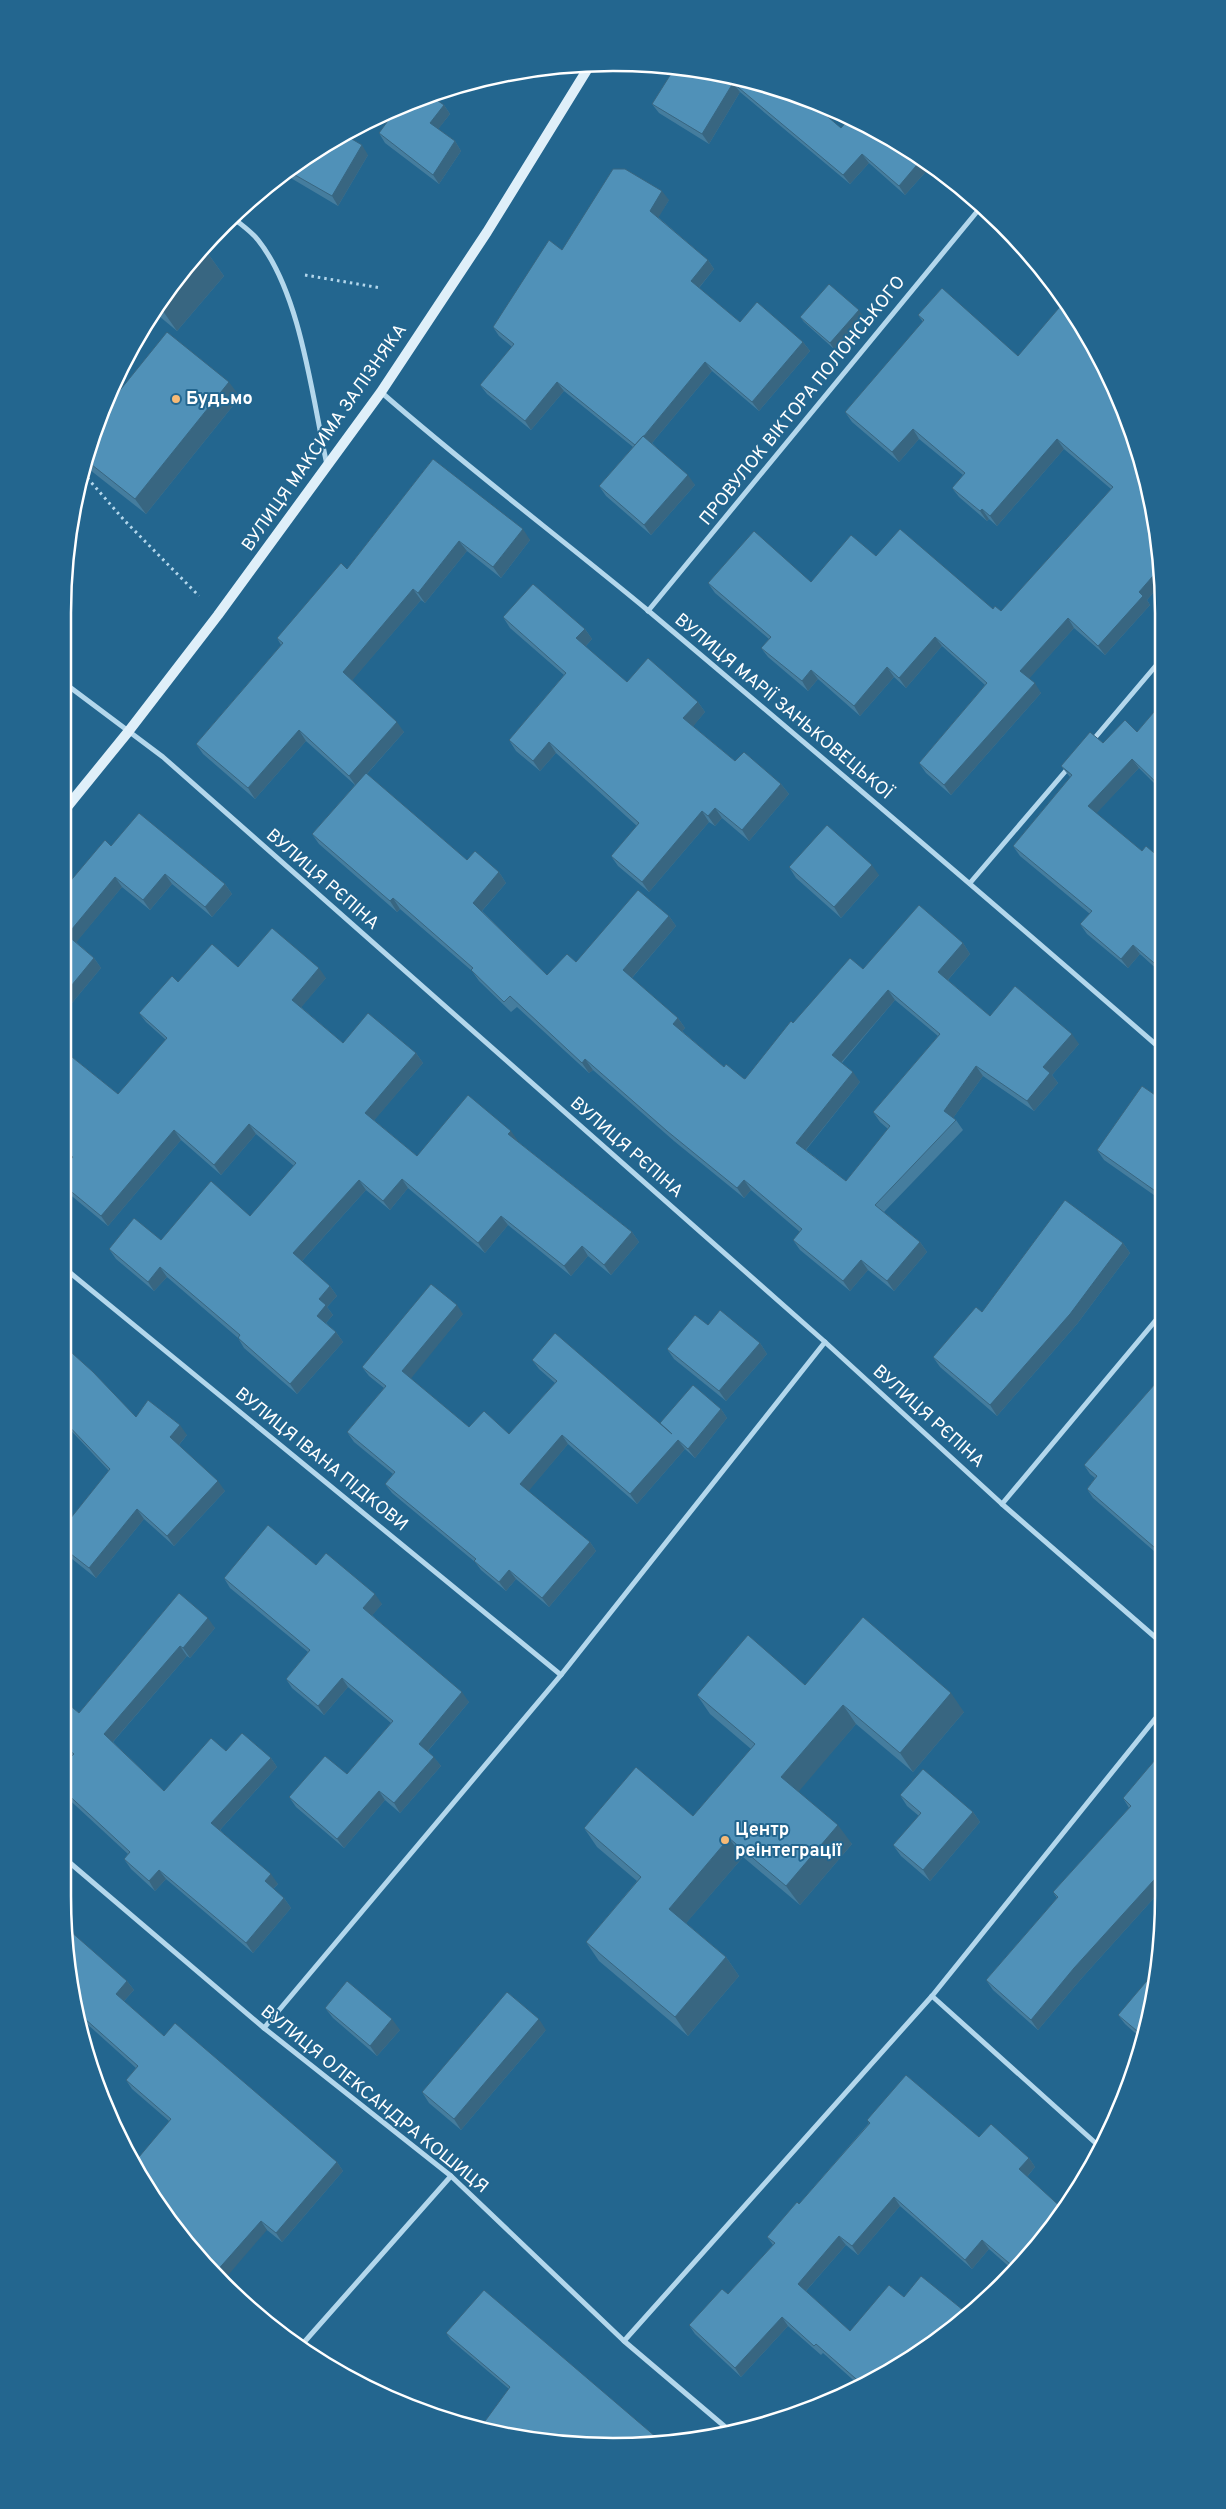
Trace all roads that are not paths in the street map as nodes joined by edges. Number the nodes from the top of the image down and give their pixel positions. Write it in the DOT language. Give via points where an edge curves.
graph roads {
  1 [pos="586,72"];
  2 [pos="977,212"];
  3 [pos="238,222"];
  4 [pos="381,392"];
  5 [pos="327,466"];
  6 [pos="648,611"];
  7 [pos="1155,667"];
  8 [pos="71,689"];
  9 [pos="128,732"];
  10 [pos="1090,743"];
  11 [pos="1071,765"];
  12 [pos="71,801"];
  13 [pos="970,882"];
  14 [pos="1155,1045"];
  15 [pos="71,1274"];
  16 [pos="1155,1322"];
  17 [pos="825,1342"];
  18 [pos="1002,1504"];
  19 [pos="1155,1637"];
  20 [pos="562,1675"];
  21 [pos="1155,1719"];
  22 [pos="71,1865"];
  23 [pos="932,1996"];
  24 [pos="264,2028"];
  25 [pos="1095,2143"];
  26 [pos="451,2176"];
  27 [pos="305,2341"];
  28 [pos="624,2341"];
  29 [pos="724,2426"];
  1 -- 4 [label="main road, ВУЛИЦЯ МАКСИМА ЗАЛІЗНЯКА"];
  2 -- 6 [label="street, ПРОВУЛОК ВІКТОРА ПОЛОНСЬКОГО"];
  3 -- 5 [label="street" via="258,239 284,284 296,320"];
  4 -- 5 [label="main road, ВУЛИЦЯ МАКСИМА ЗАЛІЗНЯКА"];
  4 -- 6 [label="street, ВУЛИЦЯ МАРІЇ ЗАНЬКОВЕЦЬКОЇ" via="428,434"];
  5 -- 9 [label="main road, ВУЛИЦЯ МАКСИМА ЗАЛІЗНЯКА"];
  6 -- 13 [label="street, ВУЛИЦЯ МАРІЇ ЗАНЬКОВЕЦЬКОЇ"];
  7 -- 10 [label="street"];
  8 -- 9 [label="street, ВУЛИЦЯ РЄПІНА"];
  9 -- 12 [label="main road, ВУЛИЦЯ МАКСИМА ЗАЛІЗНЯКА"];
  9 -- 17 [label="street, ВУЛИЦЯ РЄПІНА" via="163,758"];
  11 -- 13 [label="street"];
  13 -- 14 [label="street, ВУЛИЦЯ МАРІЇ ЗАНЬКОВЕЦЬКОЇ"];
  15 -- 20 [label="street, ВУЛИЦЯ ІВАНА ПІДКОВИ"];
  16 -- 18 [label="street"];
  17 -- 18 [label="street, ВУЛИЦЯ РЄПІНА"];
  17 -- 20 [label="street"];
  18 -- 19 [label="street, ВУЛИЦЯ РЄПІНА"];
  20 -- 24 [label="street"];
  21 -- 23 [label="street"];
  22 -- 24 [label="street, ВУЛИЦЯ ОЛЕКСАНДРА КОШИЦЯ"];
  23 -- 25 [label="street"];
  23 -- 28 [label="street"];
  24 -- 26 [label="street, ВУЛИЦЯ ОЛЕКСАНДРА КОШИЦЯ"];
  26 -- 27 [label="street"];
  26 -- 28 [label="street, ВУЛИЦЯ ОЛЕКСАНДРА КОШИЦЯ"];
  28 -- 29 [label="street, ВУЛИЦЯ ОЛЕКСАНДРА КОШИЦЯ"];
}
